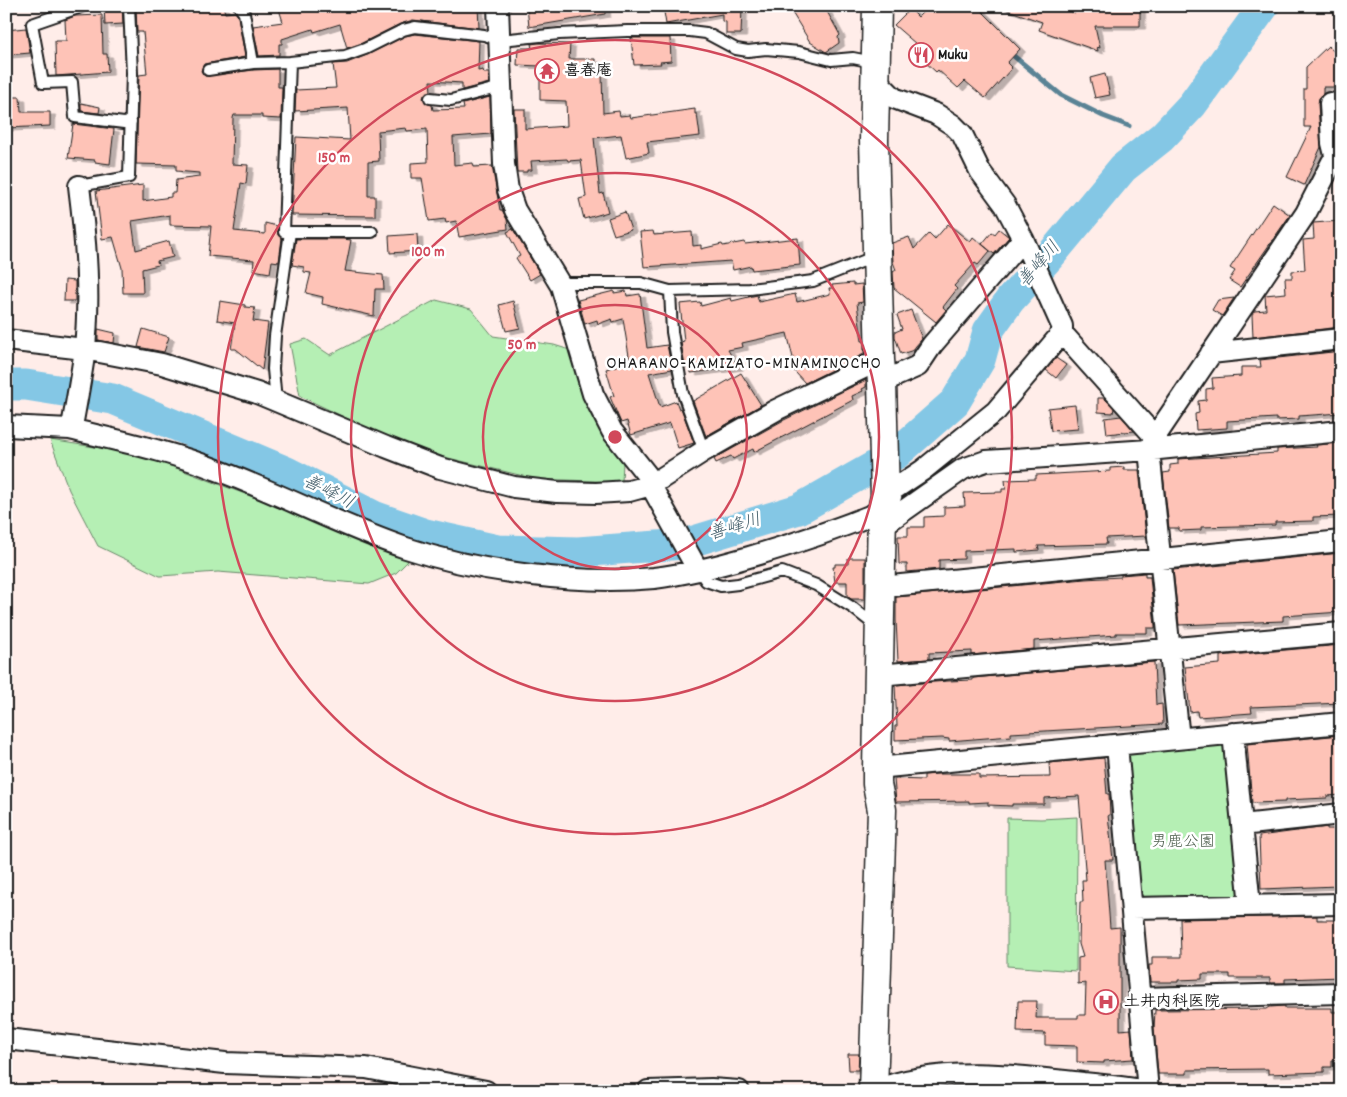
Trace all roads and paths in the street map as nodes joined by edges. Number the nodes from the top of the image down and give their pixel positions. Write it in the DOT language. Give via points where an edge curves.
graph roads {
  1 [pos="84,6"];
  2 [pos="129,6"];
  3 [pos="239,6"];
  4 [pos="498,6"];
  5 [pos="877,6"];
  6 [pos="501,40"];
  7 [pos="290,62"];
  8 [pos="253,63"];
  9 [pos="208,70"];
  10 [pos="876,75"];
  11 [pos="501,87"];
  12 [pos="430,98"];
  13 [pos="1330,103"];
  14 [pos="130,122"];
  15 [pos="1338,159"];
  16 [pos="79,186"];
  17 [pos="290,232"];
  18 [pos="372,232"];
  19 [pos="1023,239"];
  20 [pos="877,255"];
  21 [pos="559,283"];
  22 [pos="670,291"];
  23 [pos="1062,330"];
  24 [pos="1341,339"];
  25 [pos="6,340"];
  26 [pos="84,352"];
  27 [pos="1211,353"];
  28 [pos="881,378"];
  29 [pos="276,401"];
  30 [pos="71,425"];
  31 [pos="6,426"];
  32 [pos="1341,431"];
  33 [pos="1152,444"];
  34 [pos="704,451"];
  35 [pos="653,489"];
  36 [pos="883,511"];
  37 [pos="1341,541"];
  38 [pos="1160,559"];
  39 [pos="697,568"];
  40 [pos="881,587"];
  41 [pos="880,629"];
  42 [pos="1341,633"];
  43 [pos="1170,648"];
  44 [pos="879,675"];
  45 [pos="1341,723"];
  46 [pos="1233,733"];
  47 [pos="1179,738"];
  48 [pos="1117,745"];
  49 [pos="877,768"];
  50 [pos="1341,814"];
  51 [pos="1242,825"];
  52 [pos="1341,904"];
  53 [pos="1250,906"];
  54 [pos="1132,908"];
  55 [pos="1341,993"];
  56 [pos="1140,998"];
  57 [pos="6,1039"];
  58 [pos="486,1091"];
  59 [pos="648,1091"];
  60 [pos="740,1091"];
  61 [pos="873,1091"];
  62 [pos="1146,1091"];
  1 -- 14 [label="lane" via="32,24 43,83 72,82 74,118"];
  2 -- 14 [label="lane"];
  3 -- 8 [label="lane" via="244,13"];
  4 -- 6 [label="street"];
  5 -- 10 [label="street"];
  6 -- 7 [label="lane" via="415,27 345,56"];
  6 -- 10 [label="lane" via="627,31 706,33 736,49 769,49 809,53 831,60 863,60"];
  6 -- 11 [label="street"];
  7 -- 8 [label="lane"];
  7 -- 17 [label="lane" via="284,232"];
  8 -- 9 [label="lane"];
  10 -- 19 [label="street" via="894,98 936,114 962,134 980,171"];
  10 -- 20 [label="street"];
  11 -- 12 [label="lane" via="451,100"];
  11 -- 21 [label="street" via="508,190 515,210"];
  13 -- 15 [label="street" via="1331,133"];
  14 -- 16 [label="lane" via="129,177"];
  15 -- 27 [label="street" via="1332,162 1306,213"];
  16 -- 26 [label="street" via="86,241"];
  17 -- 18 [label="lane"];
  17 -- 29 [label="lane" via="275,336 273,369"];
  19 -- 23 [label="street"];
  19 -- 28 [label="street" via="932,345 918,366"];
  20 -- 22 [label="lane" via="813,281 750,289"];
  20 -- 28 [label="street"];
  21 -- 22 [label="lane" via="641,283"];
  21 -- 35 [label="street" via="593,394 612,431 647,475"];
  22 -- 34 [label="lane" via="672,332 682,394"];
  23 -- 33 [label="street"];
  23 -- 36 [label="street" via="996,411 893,490"];
  24 -- 27 [label="street"];
  25 -- 26 [label="street"];
  26 -- 29 [label="street" via="162,364"];
  26 -- 30 [label="street"];
  27 -- 33 [label="street"];
  28 -- 34 [label="street" via="776,410"];
  28 -- 36 [label="street"];
  29 -- 35 [label="street" via="440,468 514,487 596,493"];
  30 -- 31 [label="street"];
  30 -- 39 [label="street" via="216,469 370,534 441,558 516,572 589,578 637,579"];
  32 -- 33 [label="street"];
  33 -- 36 [label="street" via="986,461 963,469"];
  33 -- 38 [label="street"];
  34 -- 35 [label="street"];
  35 -- 39 [label="street"];
  36 -- 39 [label="street" via="815,537"];
  36 -- 40 [label="street"];
  37 -- 38 [label="street"];
  38 -- 40 [label="street"];
  38 -- 43 [label="street"];
  39 -- 41 [label="lane" via="706,581 721,586 782,572 816,584"];
  40 -- 41 [label="street"];
  41 -- 44 [label="street"];
  42 -- 43 [label="street"];
  43 -- 44 [label="street"];
  43 -- 47 [label="street"];
  44 -- 49 [label="street"];
  45 -- 46 [label="street"];
  46 -- 47 [label="street"];
  46 -- 51 [label="street"];
  47 -- 48 [label="street"];
  48 -- 49 [label="street"];
  48 -- 54 [label="street"];
  49 -- 61 [label="street" via="882,810"];
  50 -- 51 [label="street"];
  51 -- 53 [label="street"];
  52 -- 53 [label="street"];
  53 -- 54 [label="street"];
  54 -- 56 [label="street"];
  55 -- 56 [label="street"];
  56 -- 62 [label="street"];
  57 -- 58 [label="street" via="226,1063 366,1068"];
  59 -- 60 [label="street"];
  61 -- 62 [label="street" via="890,1084 931,1077 975,1074 1030,1076"];
}
